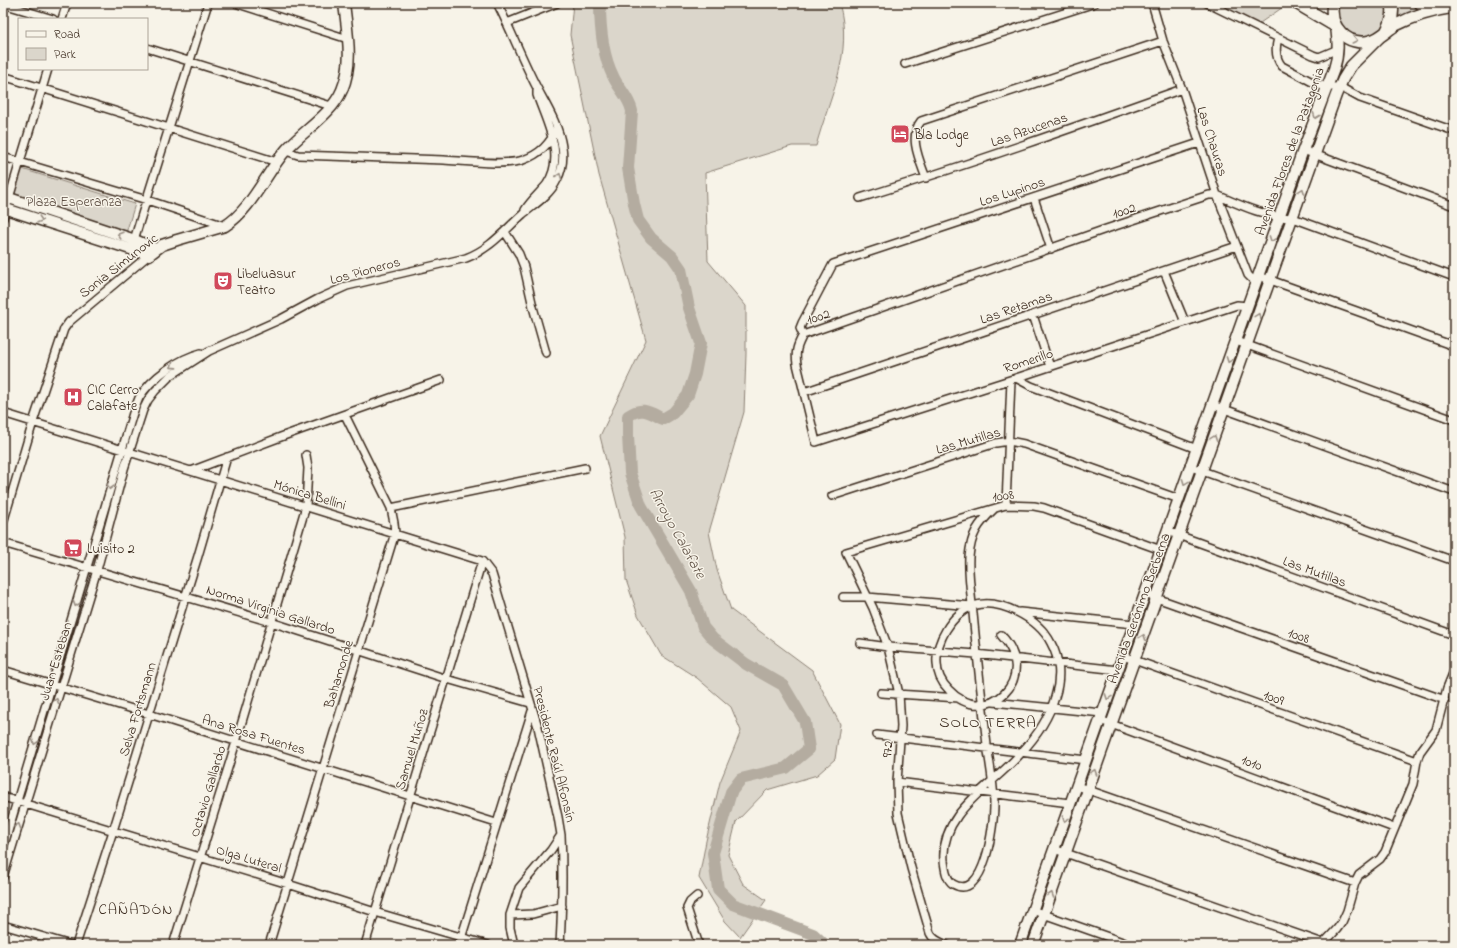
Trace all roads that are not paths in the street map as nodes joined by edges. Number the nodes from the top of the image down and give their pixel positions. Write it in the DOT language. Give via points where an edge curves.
graph roads {
  1 [pos="67,3"];
  2 [pos="208,3"];
  3 [pos="235,3"];
  4 [pos="344,3"];
  5 [pos="498,3"];
  6 [pos="557,3"];
  7 [pos="1095,3"];
  8 [pos="1152,3"];
  9 [pos="1207,3"];
  10 [pos="1296,3"];
  11 [pos="1333,3"];
  12 [pos="1392,3"];
  13 [pos="1420,3"];
  14 [pos="1448,3"];
  15 [pos="3,4"];
  16 [pos="1454,7"];
  17 [pos="50,18"];
  18 [pos="62,18"];
  19 [pos="507,23"];
  20 [pos="1336,26"];
  21 [pos="1382,35"];
  22 [pos="348,38"];
  23 [pos="1278,38"];
  24 [pos="1163,41"];
  25 [pos="148,48"];
  26 [pos="1338,49"];
  27 [pos="190,61"];
  28 [pos="905,64"];
  29 [pos="48,70"];
  30 [pos="3,76"];
  31 [pos="536,86"];
  32 [pos="1326,87"];
  33 [pos="1340,87"];
  34 [pos="42,88"];
  35 [pos="1182,89"];
  36 [pos="331,106"];
  37 [pos="169,128"];
  38 [pos="557,128"];
  39 [pos="1454,131"];
  40 [pos="553,138"];
  41 [pos="1200,143"];
  42 [pos="1303,150"];
  43 [pos="286,151"];
  44 [pos="1315,155"];
  45 [pos="3,157"];
  46 [pos="19,162"];
  47 [pos="277,162"];
  48 [pos="926,178"];
  49 [pos="1217,195"];
  50 [pos="6,197"];
  51 [pos="860,198"];
  52 [pos="1034,198"];
  53 [pos="147,200"];
  54 [pos="1454,206"];
  55 [pos="4,211"];
  56 [pos="523,214"];
  57 [pos="1280,217"];
  58 [pos="1293,218"];
  59 [pos="226,226"];
  60 [pos="505,232"];
  61 [pos="132,244"];
  62 [pos="1237,246"];
  63 [pos="1051,249"];
  64 [pos="153,252"];
  65 [pos="1164,271"];
  66 [pos="1454,277"];
  67 [pos="1257,280"];
  68 [pos="1270,280"];
  69 [pos="1248,306"];
  70 [pos="1033,315"];
  71 [pos="1185,322"];
  72 [pos="803,335"];
  73 [pos="1236,341"];
  74 [pos="1247,345"];
  75 [pos="1454,346"];
  76 [pos="209,351"];
  77 [pos="546,353"];
  78 [pos="1050,367"];
  79 [pos="1013,379"];
  80 [pos="441,380"];
  81 [pos="804,392"];
  82 [pos="1213,405"];
  83 [pos="1224,409"];
  84 [pos="3,413"];
  85 [pos="345,415"];
  86 [pos="1454,420"];
  87 [pos="33,422"];
  88 [pos="1009,441"];
  89 [pos="1197,449"];
  90 [pos="121,450"];
  91 [pos="130,452"];
  92 [pos="306,455"];
  93 [pos="227,457"];
  94 [pos="1191,467"];
  95 [pos="585,468"];
  96 [pos="190,471"];
  97 [pos="1202,472"];
  98 [pos="220,480"];
  99 [pos="1454,491"];
  100 [pos="832,496"];
  101 [pos="1179,499"];
  102 [pos="1006,505"];
  103 [pos="306,506"];
  104 [pos="390,508"];
  105 [pos="994,509"];
  106 [pos="3,523"];
  107 [pos="1167,531"];
  108 [pos="395,533"];
  109 [pos="1179,536"];
  110 [pos="3,543"];
  111 [pos="1161,550"];
  112 [pos="846,552"];
  113 [pos="1454,561"];
  114 [pos="482,562"];
  115 [pos="88,567"];
  116 [pos="97,570"];
  117 [pos="1145,594"];
  118 [pos="186,596"];
  119 [pos="843,597"];
  120 [pos="867,597"];
  121 [pos="1157,598"];
  122 [pos="972,606"];
  123 [pos="1016,612"];
  124 [pos="271,622"];
  125 [pos="1134,624"];
  126 [pos="1001,635"];
  127 [pos="1454,635"];
  128 [pos="860,643"];
  129 [pos="888,647"];
  130 [pos="937,650"];
  131 [pos="359,651"];
  132 [pos="976,654"];
  133 [pos="1123,656"];
  134 [pos="1014,658"];
  135 [pos="1134,660"];
  136 [pos="1058,663"];
  137 [pos="3,670"];
  138 [pos="1118,670"];
  139 [pos="1454,671"];
  140 [pos="446,679"];
  141 [pos="52,685"];
  142 [pos="60,688"];
  143 [pos="881,693"];
  144 [pos="899,694"];
  145 [pos="960,698"];
  146 [pos="1444,700"];
  147 [pos="993,702"];
  148 [pos="530,703"];
  149 [pos="983,704"];
  150 [pos="1052,708"];
  151 [pos="532,711"];
  152 [pos="149,714"];
  153 [pos="1101,717"];
  154 [pos="1111,724"];
  155 [pos="877,735"];
  156 [pos="901,738"];
  157 [pos="236,742"];
  158 [pos="988,748"];
  159 [pos="1022,752"];
  160 [pos="1086,760"];
  161 [pos="1417,761"];
  162 [pos="323,769"];
  163 [pos="897,782"];
  164 [pos="992,782"];
  165 [pos="1076,786"];
  166 [pos="1088,790"];
  167 [pos="980,792"];
  168 [pos="994,794"];
  169 [pos="410,796"];
  170 [pos="3,797"];
  171 [pos="17,801"];
  172 [pos="1070,803"];
  173 [pos="25,804"];
  174 [pos="496,823"];
  175 [pos="1394,828"];
  176 [pos="113,831"];
  177 [pos="561,835"];
  178 [pos="3,848"];
  179 [pos="1054,849"];
  180 [pos="1066,853"];
  181 [pos="200,857"];
  182 [pos="3,876"];
  183 [pos="288,884"];
  184 [pos="1354,884"];
  185 [pos="697,896"];
  186 [pos="562,906"];
  187 [pos="1032,910"];
  188 [pos="375,912"];
  189 [pos="1044,914"];
  190 [pos="510,915"];
  191 [pos="3,925"];
  192 [pos="460,942"];
  193 [pos="1322,944"];
  194 [pos="71,945"];
  195 [pos="76,945"];
  196 [pos="173,945"];
  197 [pos="269,945"];
  198 [pos="365,945"];
  199 [pos="488,945"];
  200 [pos="514,945"];
  201 [pos="560,945"];
  202 [pos="698,945"];
  203 [pos="947,945"];
  204 [pos="1020,945"];
  205 [pos="1033,945"];
  206 [pos="1131,945"];
  1 -- 18 [label="street"];
  2 -- 27 [label="street"];
  3 -- 22 [label="street"];
  4 -- 22 [label="street, Sonia Simunovic"];
  5 -- 19 [label="street, Los Pioneros"];
  6 -- 19 [label="street"];
  7 -- 28 [label="street"];
  8 -- 24 [label="street, Las Chauras"];
  9 -- 23 [label="street"];
  10 -- 20 [label="main road"];
  11 -- 20 [label="main road" via="1332,18"];
  12 -- 21 [label="main road" via="1393,18"];
  13 -- 14 [label="main road"];
  15 -- 17 [label="street"];
  16 -- 21 [label="main road" via="1427,12 1401,23"];
  19 -- 31 [label="street, Los Pioneros"];
  20 -- 21 [label="main road, one-way" via="1340,33 1355,41 1368,42"];
  20 -- 26 [label="street, Avenida Flores de la Patagonia"];
  21 -- 33 [label="street, Avenida Flores de la Patagonia" via="1351,66"];
  22 -- 36 [label="street, Sonia Simunovic" via="348,72 338,98"];
  23 -- 26 [label="street" via="1318,57"];
  23 -- 32 [label="street" via="1278,62"];
  24 -- 35 [label="street, Las Chauras"];
  24 -- 48 [label="street" via="921,121 915,137"];
  25 -- 27 [label="street"];
  26 -- 32 [label="street, Avenida Flores de la Patagonia" via="1338,58"];
  27 -- 36 [label="street"];
  27 -- 37 [label="street"];
  29 -- 34 [label="street"];
  30 -- 34 [label="street"];
  31 -- 38 [label="street, Los Pioneros"];
  31 -- 40 [label="street, Los Pioneros"];
  32 -- 33 [label="street"];
  32 -- 42 [label="street, Avenida Flores de la Patagonia, one-way"];
  33 -- 39 [label="street" via="1360,98"];
  33 -- 44 [label="street, Avenida Flores de la Patagonia"];
  34 -- 37 [label="street"];
  34 -- 46 [label="street"];
  35 -- 41 [label="street, Las Chauras"];
  35 -- 48 [label="street, Las Azucenas"];
  36 -- 43 [label="street, Sonia Simunovic"];
  37 -- 47 [label="street"];
  37 -- 53 [label="street"];
  38 -- 40 [label="street"];
  56 -- 38 [label="street, Los Pioneros, one-way" via="540,201 558,178 563,154"];
  40 -- 43 [label="street" via="538,153 522,161 503,163 298,155"];
  40 -- 56 [label="street, Los Pioneros" via="555,159 551,176"];
  41 -- 49 [label="street, Las Chauras"];
  41 -- 52 [label="street, Los Lupinos"];
  42 -- 44 [label="street"];
  42 -- 57 [label="street, Avenida Flores de la Patagonia"];
  43 -- 47 [label="street, Sonia Simunovic"];
  44 -- 54 [label="street"];
  58 -- 44 [label="street, Avenida Flores de la Patagonia, one-way"];
  45 -- 46 [label="street"];
  46 -- 50 [label="street"];
  46 -- 53 [label="street"];
  47 -- 59 [label="street, Sonia Simunovic" via="244,210"];
  48 -- 51 [label="street, Las Azucenas"];
  49 -- 57 [label="street"];
  49 -- 62 [label="street, Las Chauras"];
  49 -- 63 [label="street, 1002" via="1210,195"];
  50 -- 55 [label="street"];
  61 -- 50 [label="street, one-way"];
  52 -- 63 [label="street"];
  52 -- 72 [label="street, Los Lupinos" via="833,264 802,323 800,328"];
  53 -- 59 [label="street"];
  53 -- 61 [label="street"];
  55 -- 61 [label="street, one-way"];
  56 -- 60 [label="street, Los Pioneros"];
  57 -- 58 [label="street"];
  57 -- 67 [label="street, Avenida Flores de la Patagonia, one-way"];
  58 -- 66 [label="street"];
  58 -- 68 [label="street, Avenida Flores de la Patagonia"];
  59 -- 64 [label="street, Sonia Simunovic" via="177,240"];
  60 -- 76 [label="street, Los Pioneros" via="475,255 347,286 318,298 281,320"];
  60 -- 77 [label="street" via="524,267"];
  61 -- 64 [label="street"];
  62 -- 65 [label="street, Las Retamas"];
  62 -- 67 [label="street, Las Chauras" via="1248,275"];
  63 -- 72 [label="street, 1002"];
  64 -- 87 [label="street, Sonia Simunovic" via="69,322 59,342"];
  65 -- 70 [label="street, Las Retamas"];
  65 -- 71 [label="street"];
  67 -- 68 [label="street"];
  67 -- 69 [label="street, Avenida Gerónimo Berberna"];
  74 -- 68 [label="street, Avenida Gerónimo Berberna, one-way"];
  68 -- 75 [label="street"];
  69 -- 71 [label="street, Romerillo" via="1237,305"];
  69 -- 73 [label="street, Avenida Gerónimo Berberna"];
  70 -- 78 [label="street"];
  70 -- 81 [label="street, Las Retamas"];
  71 -- 78 [label="street, Romerillo"];
  72 -- 81 [label="street" via="796,354"];
  73 -- 74 [label="street"];
  73 -- 82 [label="street, Avenida Gerónimo Berberna, one-way"];
  74 -- 83 [label="street, Avenida Gerónimo Berberna"];
  74 -- 86 [label="street"];
  76 -- 90 [label="street, Los Pioneros, one-way" via="183,360 148,387 133,412"];
  76 -- 91 [label="street, Los Pioneros" via="170,376 155,391 143,410"];
  78 -- 79 [label="street, Romerillo"];
  79 -- 81 [label="street, Romerillo" via="816,442"];
  79 -- 88 [label="street"];
  79 -- 89 [label="street"];
  80 -- 85 [label="street"];
  82 -- 83 [label="street"];
  82 -- 89 [label="street, Avenida Gerónimo Berberna"];
  97 -- 83 [label="street, Avenida Gerónimo Berberna, one-way"];
  83 -- 99 [label="street"];
  84 -- 87 [label="street, Mónica Bellini"];
  85 -- 93 [label="street"];
  85 -- 104 [label="street, Bahamonde"];
  87 -- 90 [label="street, Mónica Bellini"];
  87 -- 106 [label="street, Sonia Simunovic"];
  88 -- 100 [label="street, Las Mutillas"];
  88 -- 101 [label="street, Las Mutillas" via="1024,444"];
  88 -- 102 [label="street"];
  89 -- 94 [label="street, Avenida Gerónimo Berberna"];
  90 -- 91 [label="street, Mónica Bellini"];
  90 -- 115 [label="street, Juan Esteban, one-way"];
  91 -- 96 [label="street, Mónica Bellini"];
  91 -- 116 [label="street, Juan Esteban"];
  92 -- 103 [label="street, Octavio Gallardo"];
  93 -- 96 [label="street"];
  93 -- 98 [label="street, Selva Fortsmann"];
  94 -- 97 [label="street"];
  94 -- 101 [label="street, Avenida Gerónimo Berberna, one-way"];
  95 -- 104 [label="street"];
  96 -- 98 [label="street, Mónica Bellini"];
  97 -- 109 [label="street, Avenida Gerónimo Berberna"];
  97 -- 113 [label="street"];
  98 -- 103 [label="street, Mónica Bellini"];
  98 -- 118 [label="street, Selva Fortsmann"];
  101 -- 107 [label="street, Avenida Gerónimo Berberna"];
  102 -- 105 [label="street, 1008"];
  102 -- 111 [label="street, 1008" via="1044,508"];
  103 -- 108 [label="street, Mónica Bellini"];
  103 -- 124 [label="street, Octavio Gallardo"];
  104 -- 108 [label="street, Bahamonde"];
  105 -- 112 [label="street, 1008"];
  105 -- 122 [label="street" via="977,527 971,541 968,568"];
  107 -- 109 [label="street, Las Mutillas"];
  107 -- 111 [label="street, Avenida Gerónimo Berberna"];
  108 -- 114 [label="street, Mónica Bellini"];
  108 -- 131 [label="street, Bahamonde"];
  109 -- 121 [label="street, Avenida Gerónimo Berberna"];
  109 -- 127 [label="street, Las Mutillas"];
  110 -- 115 [label="street, Norma Virginia Gallardo"];
  111 -- 117 [label="street, Avenida Gerónimo Berberna"];
  112 -- 120 [label="street, 972"];
  114 -- 140 [label="street, Samuel Muñoz"];
  114 -- 148 [label="street, Presidente Raúl Alfonsín" via="492,574"];
  115 -- 116 [label="street, Norma Virginia Gallardo"];
  115 -- 141 [label="street, Juan Esteban, one-way"];
  116 -- 118 [label="street, Norma Virginia Gallardo"];
  116 -- 142 [label="street, Juan Esteban"];
  117 -- 121 [label="street, 1008"];
  117 -- 125 [label="street, Avenida Gerónimo Berberna"];
  118 -- 124 [label="street, Norma Virginia Gallardo"];
  118 -- 152 [label="street, Selva Fortsmann"];
  119 -- 120 [label="street"];
  120 -- 122 [label="street"];
  120 -- 129 [label="street, 972"];
  135 -- 121 [label="street, Avenida Gerónimo Berberna, one-way"];
  121 -- 146 [label="street, 1008"];
  122 -- 123 [label="street" via="995,605"];
  122 -- 130 [label="street" via="950,624"];
  122 -- 132 [label="street"];
  123 -- 125 [label="street"];
  123 -- 136 [label="street" via="1043,630"];
  124 -- 131 [label="street, Norma Virginia Gallardo"];
  124 -- 157 [label="street, Octavio Gallardo"];
  125 -- 133 [label="street, Avenida Gerónimo Berberna"];
  126 -- 134 [label="street" via="1012,650"];
  128 -- 129 [label="street"];
  129 -- 130 [label="street"];
  129 -- 144 [label="street, 972"];
  130 -- 132 [label="street"];
  130 -- 145 [label="street" via="939,676"];
  131 -- 140 [label="street, Norma Virginia Gallardo"];
  131 -- 162 [label="street, Bahamonde"];
  132 -- 134 [label="street"];
  132 -- 149 [label="street"];
  133 -- 135 [label="street, 1009"];
  133 -- 138 [label="street, Avenida Gerónimo Berberna"];
  134 -- 136 [label="street"];
  134 -- 147 [label="street" via="1016,666 1012,684"];
  135 -- 154 [label="street, Avenida Gerónimo Berberna"];
  135 -- 161 [label="street, 1009"];
  136 -- 138 [label="street"];
  136 -- 150 [label="street" via="1058,686"];
  137 -- 141 [label="street, Ana Rosa Fuentes"];
  138 -- 153 [label="street, Avenida Gerónimo Berberna, one-way"];
  139 -- 146 [label="street"];
  140 -- 148 [label="street, Norma Virginia Gallardo"];
  140 -- 169 [label="street, Samuel Muñoz"];
  141 -- 142 [label="street, Ana Rosa Fuentes"];
  141 -- 171 [label="street, Juan Esteban, one-way"];
  142 -- 152 [label="street, Ana Rosa Fuentes"];
  173 -- 142 [label="street, Juan Esteban, one-way"];
  143 -- 144 [label="street"];
  144 -- 145 [label="street"];
  144 -- 156 [label="street, 972"];
  145 -- 149 [label="street" via="970,703"];
  146 -- 161 [label="street" via="1436,730 1420,752"];
  147 -- 149 [label="street"];
  147 -- 150 [label="street, 1010"];
  148 -- 151 [label="street, Presidente Raúl Alfonsín"];
  149 -- 158 [label="street"];
  150 -- 153 [label="street, 1010"];
  150 -- 159 [label="street" via="1039,731"];
  151 -- 174 [label="street"];
  151 -- 177 [label="street, Presidente Raúl Alfonsín" via="538,727"];
  152 -- 157 [label="street, Ana Rosa Fuentes"];
  152 -- 176 [label="street, Selva Fortsmann"];
  153 -- 154 [label="street, 1010"];
  153 -- 160 [label="street, Avenida Gerónimo Berberna"];
  166 -- 154 [label="street, Avenida Gerónimo Berberna, one-way"];
  154 -- 175 [label="street, 1010"];
  155 -- 156 [label="street"];
  156 -- 158 [label="street"];
  156 -- 163 [label="street, 972"];
  157 -- 162 [label="street, Ana Rosa Fuentes"];
  157 -- 181 [label="street, Octavio Gallardo"];
  158 -- 159 [label="street"];
  158 -- 164 [label="street"];
  159 -- 160 [label="street"];
  159 -- 164 [label="street"];
  160 -- 165 [label="street, Avenida Gerónimo Berberna"];
  161 -- 175 [label="street" via="1412,784"];
  162 -- 169 [label="street, Ana Rosa Fuentes"];
  162 -- 183 [label="street, Bahamonde"];
  163 -- 167 [label="street"];
  163 -- 203 [label="street, 972" via="900,827 930,933 935,940"];
  164 -- 167 [label="street"];
  164 -- 168 [label="street"];
  165 -- 166 [label="street"];
  165 -- 172 [label="street, Avenida Gerónimo Berberna"];
  166 -- 180 [label="street, Avenida Gerónimo Berberna"];
  166 -- 184 [label="street"];
  167 -- 168 [label="street"];
  167 -- 168 [label="street" via="957,815 944,843 946,873 949,880 960,886 967,886 973,882 983,866 993,827"];
  168 -- 172 [label="street"];
  169 -- 174 [label="street, Ana Rosa Fuentes"];
  169 -- 188 [label="street, Samuel Muñoz"];
  170 -- 171 [label="street, Olga Luteral"];
  171 -- 173 [label="street, Olga Luteral"];
  171 -- 178 [label="street, Juan Esteban"];
  172 -- 179 [label="street, Avenida Gerónimo Berberna, one-way"];
  173 -- 176 [label="street, Olga Luteral"];
  182 -- 173 [label="street, Juan Esteban, one-way"];
  174 -- 192 [label="street"];
  175 -- 184 [label="street" via="1380,859 1360,875"];
  176 -- 181 [label="street, Olga Luteral"];
  176 -- 195 [label="street, Selva Fortsmann"];
  177 -- 186 [label="street"];
  177 -- 190 [label="street, Presidente Raúl Alfonsín" via="519,888"];
  179 -- 180 [label="street"];
  179 -- 187 [label="street, Avenida Gerónimo Berberna"];
  189 -- 180 [label="street, Avenida Gerónimo Berberna, one-way"];
  180 -- 193 [label="street"];
  181 -- 183 [label="street, Olga Luteral"];
  181 -- 196 [label="street, Octavio Gallardo"];
  183 -- 188 [label="street, Olga Luteral"];
  183 -- 197 [label="street, Bahamonde"];
  184 -- 193 [label="street" via="1342,922"];
  185 -- 202 [label="street" via="687,908"];
  186 -- 190 [label="street" via="533,914"];
  186 -- 201 [label="street"];
  187 -- 189 [label="street"];
  187 -- 204 [label="street, Avenida Gerónimo Berberna"];
  188 -- 192 [label="street, Olga Luteral"];
  188 -- 198 [label="street, Samuel Muñoz"];
  189 -- 205 [label="street, Avenida Gerónimo Berberna"];
  189 -- 206 [label="street"];
  190 -- 200 [label="street, Presidente Raúl Alfonsín"];
  191 -- 194 [label="street"];
  192 -- 199 [label="street, Olga Luteral"];
}
